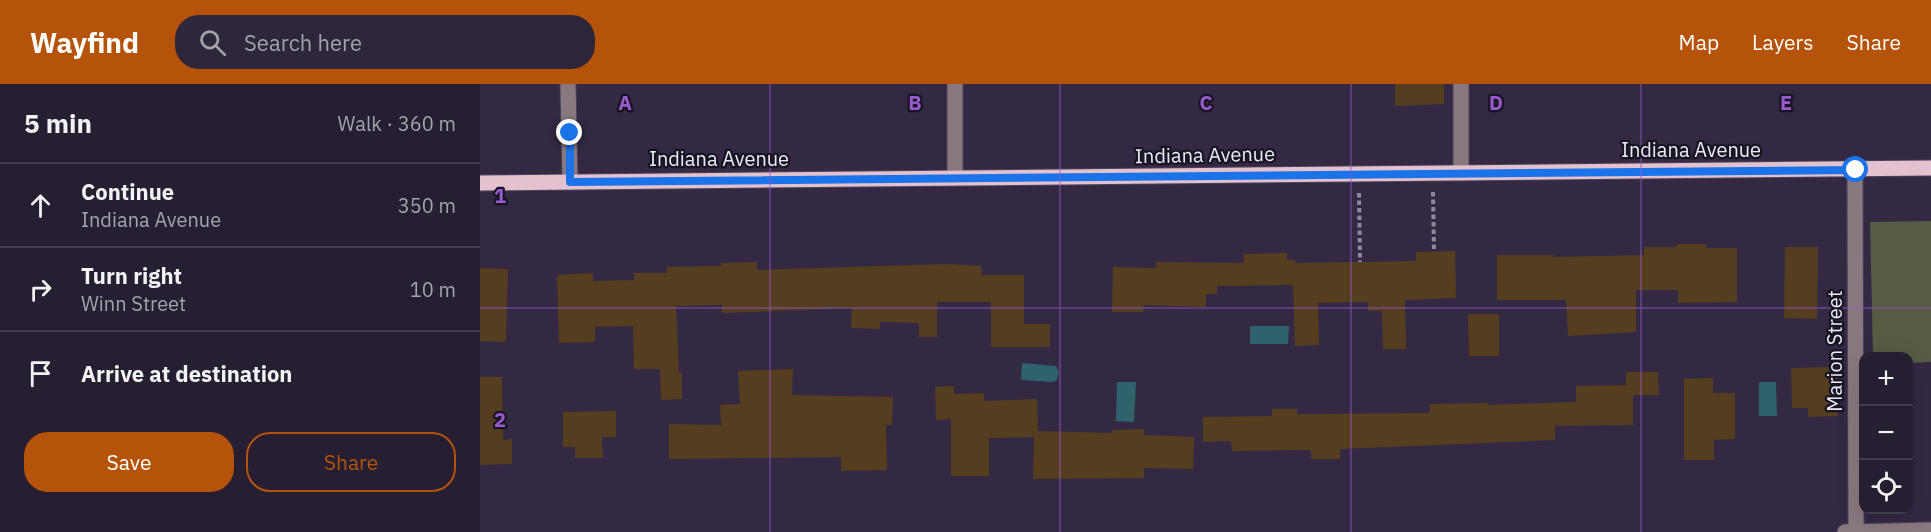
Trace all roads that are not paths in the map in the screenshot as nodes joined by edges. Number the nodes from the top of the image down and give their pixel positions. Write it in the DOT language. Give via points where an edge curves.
graph roads {
  1 [pos="568,84"];
  2 [pos="955,84"];
  3 [pos="1461,84"];
  4 [pos="1931,168"];
  5 [pos="1856,170"];
  6 [pos="1461,173"];
  7 [pos="955,178"];
  8 [pos="570,182"];
  9 [pos="480,183"];
  10 [pos="1931,530"];
  11 [pos="1845,532"];
  12 [pos="1856,532"];
  1 -- 8 [label="street"];
  2 -- 7 [label="street"];
  3 -- 6 [label="street"];
  4 -- 5 [label="main road, Indiana Avenue"];
  5 -- 6 [label="main road, Indiana Avenue"];
  5 -- 12 [label="street, Marion Street"];
  6 -- 7 [label="main road, Indiana Avenue"];
  7 -- 8 [label="main road, Indiana Avenue"];
  8 -- 9 [label="main road, Indiana Avenue"];
  10 -- 12 [label="street"];
  11 -- 12 [label="street"];
}
